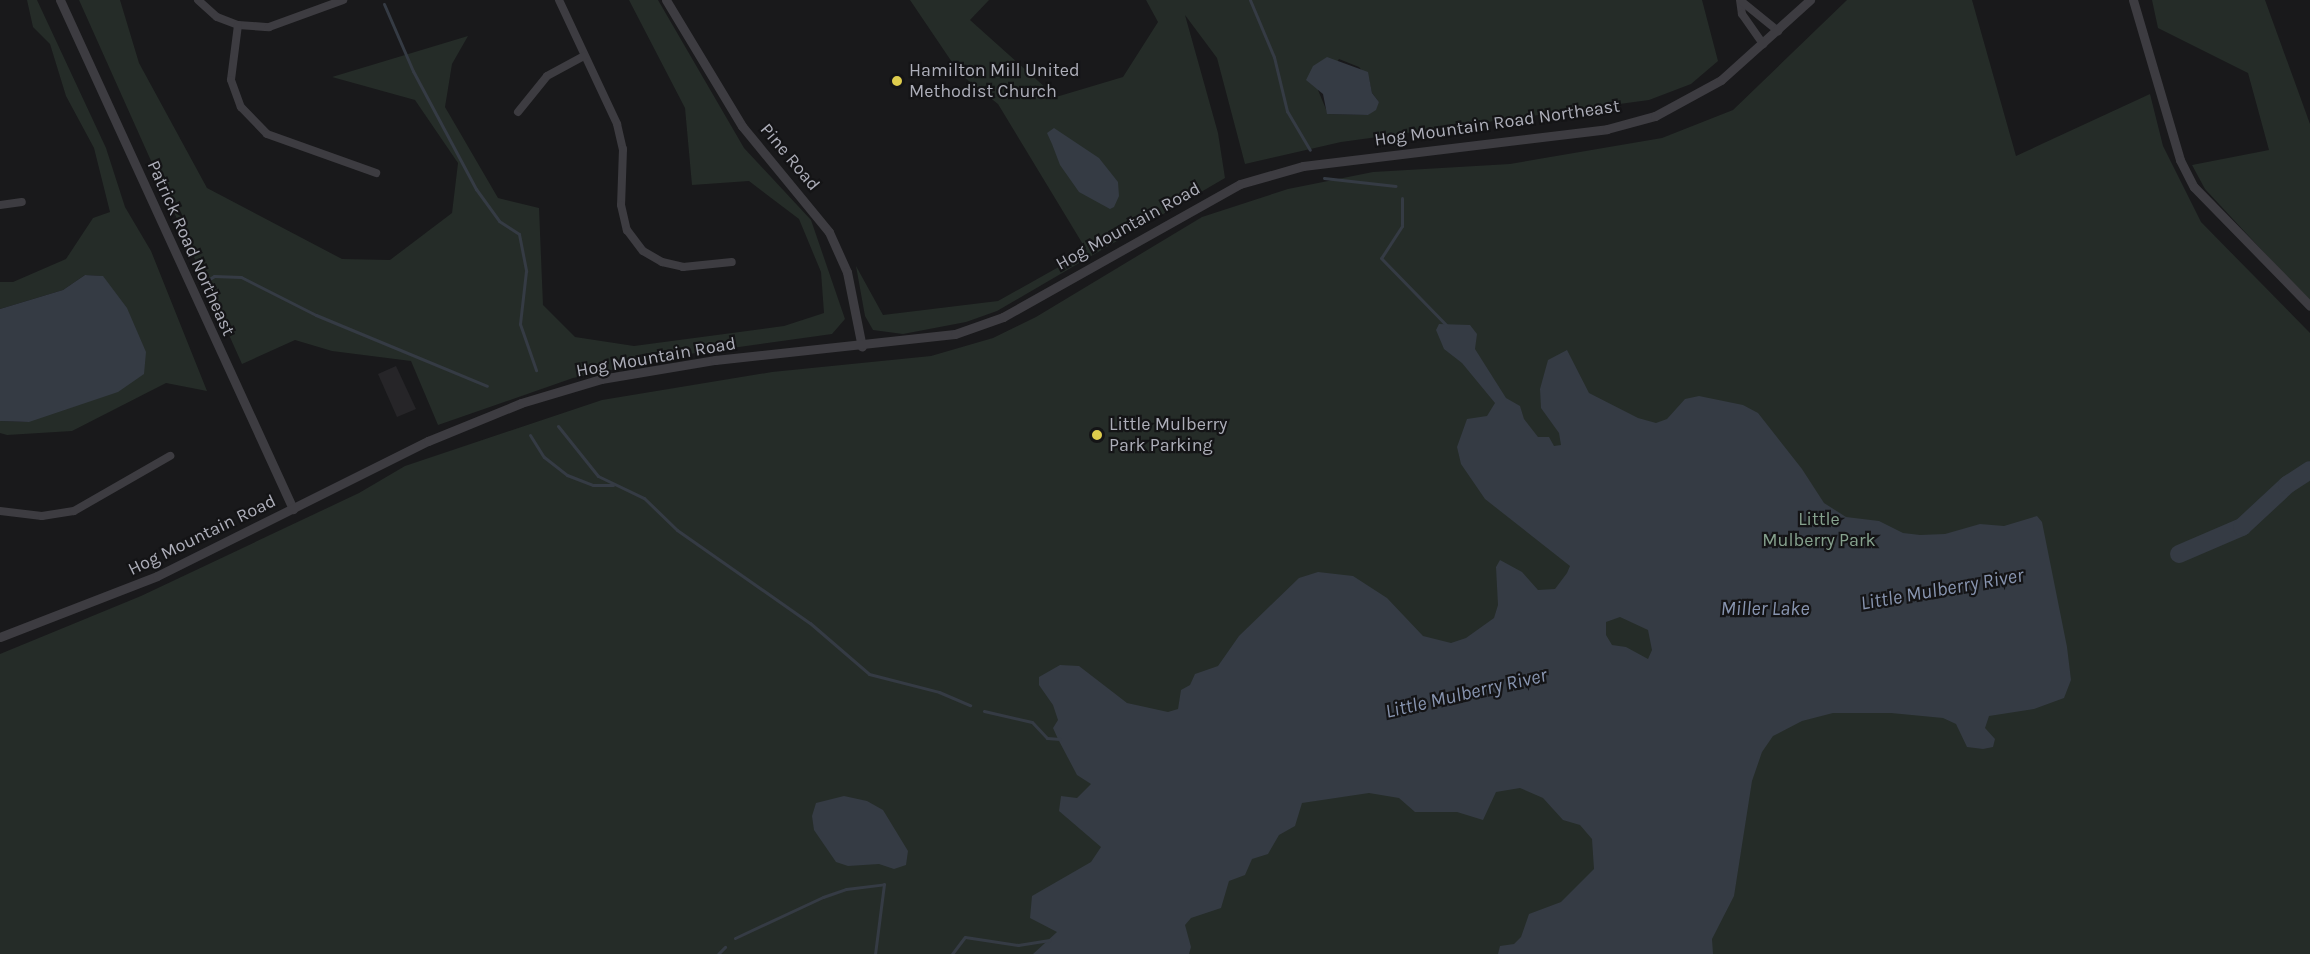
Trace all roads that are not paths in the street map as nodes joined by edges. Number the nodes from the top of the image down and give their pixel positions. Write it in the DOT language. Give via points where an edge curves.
graph roads {
  1 [pos="60,0"];
  2 [pos="198,0"];
  3 [pos="343,0"];
  4 [pos="559,0"];
  5 [pos="666,0"];
  6 [pos="1810,0"];
  7 [pos="2133,0"];
  8 [pos="1740,1"];
  9 [pos="238,25"];
  10 [pos="1778,31"];
  11 [pos="1763,44"];
  12 [pos="584,56"];
  13 [pos="518,112"];
  14 [pos="1328,163"];
  15 [pos="376,173"];
  16 [pos="22,202"];
  17 [pos="0,205"];
  18 [pos="732,262"];
  19 [pos="2310,306"];
  20 [pos="862,347"];
  21 [pos="170,456"];
  22 [pos="293,509"];
  23 [pos="0,511"];
  24 [pos="0,637"];
  1 -- 22 [label="street, Patrick Road Northeast"];
  2 -- 9 [label="street" via="218,17"];
  3 -- 9 [label="street" via="269,27"];
  4 -- 12 [label="street"];
  5 -- 20 [label="street, Pine Road" via="742,126 829,232 847,272"];
  6 -- 10 [label="street, Hog Mountain Road Northeast"];
  7 -- 19 [label="street" via="2177,148 2194,187"];
  8 -- 10 [label="street"];
  8 -- 11 [label="street" via="1742,14"];
  9 -- 15 [label="street" via="231,80 241,107 267,134"];
  10 -- 11 [label="street, Hog Mountain Road Northeast"];
  11 -- 14 [label="street, Hog Mountain Road Northeast" via="1721,80 1655,116 1595,130"];
  12 -- 13 [label="street" via="547,76"];
  12 -- 18 [label="street" via="617,124 623,149 621,206 627,230 643,250 662,262 683,267"];
  14 -- 20 [label="street, Hog Mountain Road" via="1240,184 1003,317 955,334"];
  16 -- 17 [label="street"];
  20 -- 22 [label="street, Hog Mountain Road" via="715,360 601,380 471,421"];
  21 -- 23 [label="street" via="74,511 42,516"];
  22 -- 24 [label="street, Hog Mountain Road" via="157,576"];
}
